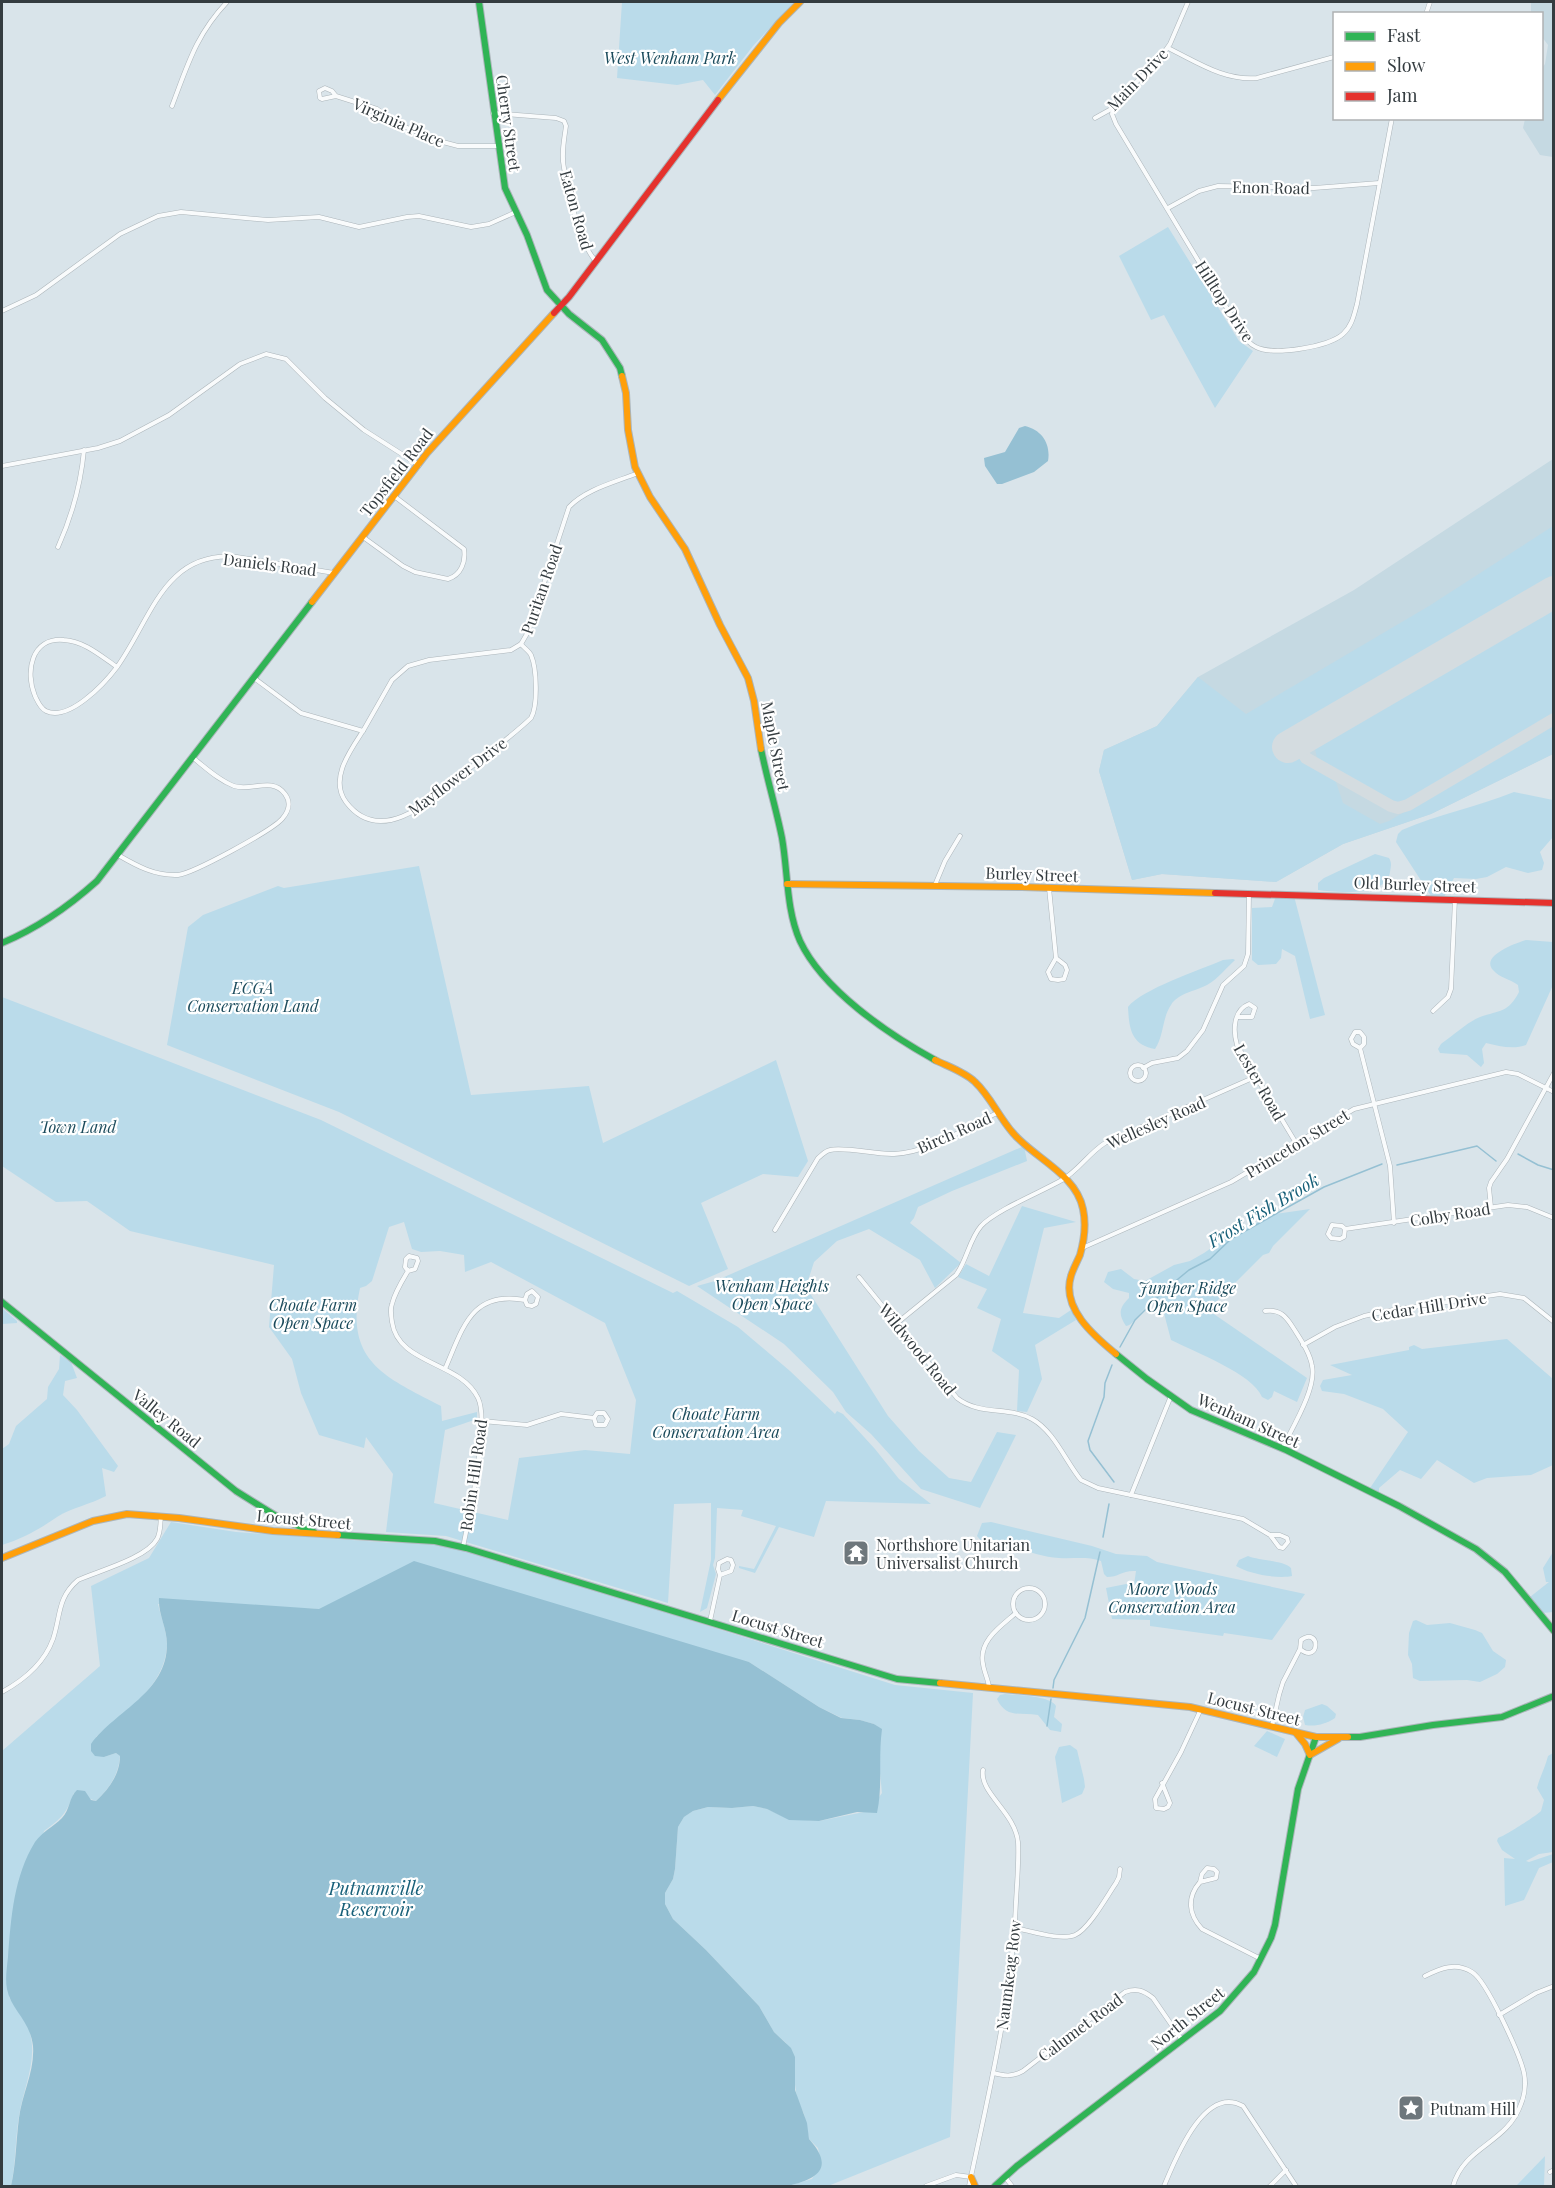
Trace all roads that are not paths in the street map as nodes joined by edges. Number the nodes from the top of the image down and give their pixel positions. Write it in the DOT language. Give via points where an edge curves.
graph roads {
  1 [pos="227,2"];
  2 [pos="479,2"];
  3 [pos="800,2"];
  4 [pos="1188,2"];
  5 [pos="1168,48"];
  6 [pos="1333,58"];
  7 [pos="336,96"];
  8 [pos="172,106"];
  9 [pos="1113,108"];
  10 [pos="492,113"];
  11 [pos="1095,118"];
  12 [pos="1392,120"];
  13 [pos="497,146"];
  14 [pos="1379,183"];
  15 [pos="1168,208"];
  16 [pos="516,212"];
  17 [pos="596,261"];
  18 [pos="561,306"];
  19 [pos="2,311"];
  20 [pos="84,450"];
  21 [pos="419,465"];
  22 [pos="2,466"];
  23 [pos="638,473"];
  24 [pos="394,496"];
  25 [pos="362,536"];
  26 [pos="58,547"];
  27 [pos="334,573"];
  28 [pos="521,644"];
  29 [pos="117,667"];
  30 [pos="253,678"];
  31 [pos="363,731"];
  32 [pos="192,757"];
  33 [pos="960,836"];
  34 [pos="118,855"];
  35 [pos="787,884"];
  36 [pos="935,885"];
  37 [pos="1049,888"];
  38 [pos="1250,893"];
  39 [pos="1275,894"];
  40 [pos="1455,899"];
  41 [pos="1554,903"];
  42 [pos="2,943"];
  43 [pos="1056,958"];
  44 [pos="1433,1011"];
  45 [pos="1237,1017"];
  46 [pos="1360,1047"];
  47 [pos="1143,1068"];
  48 [pos="1554,1073"];
  49 [pos="1255,1077"];
  50 [pos="1545,1088"];
  51 [pos="1554,1092"];
  52 [pos="1376,1104"];
  53 [pos="998,1112"];
  54 [pos="1020,1141"];
  55 [pos="1296,1143"];
  56 [pos="1065,1179"];
  57 [pos="1491,1207"];
  58 [pos="1554,1218"];
  59 [pos="1394,1222"];
  60 [pos="775,1230"];
  61 [pos="1346,1230"];
  62 [pos="1082,1248"];
  63 [pos="408,1271"];
  64 [pos="859,1277"];
  65 [pos="525,1300"];
  66 [pos="2,1302"];
  67 [pos="1265,1311"];
  68 [pos="1554,1322"];
  69 [pos="897,1323"];
  70 [pos="1303,1345"];
  71 [pos="445,1369"];
  72 [pos="1171,1396"];
  73 [pos="594,1418"];
  74 [pos="482,1421"];
  75 [pos="1282,1449"];
  76 [pos="1131,1495"];
  77 [pos="161,1516"];
  78 [pos="327,1535"];
  79 [pos="1270,1535"];
  80 [pos="463,1547"];
  81 [pos="2,1558"];
  82 [pos="720,1575"];
  83 [pos="1016,1614"];
  84 [pos="710,1621"];
  85 [pos="1554,1631"];
  86 [pos="1300,1650"];
  87 [pos="989,1688"];
  88 [pos="2,1692"];
  89 [pos="1554,1696"];
  90 [pos="1201,1709"];
  91 [pos="1272,1726"];
  92 [pos="1296,1733"];
  93 [pos="1316,1737"];
  94 [pos="1339,1738"];
  95 [pos="1310,1755"];
  96 [pos="983,1770"];
  97 [pos="1162,1783"];
  98 [pos="1120,1869"];
  99 [pos="1200,1882"];
  100 [pos="1015,1928"];
  101 [pos="1262,1960"];
  102 [pos="1425,1976"];
  103 [pos="1554,1986"];
  104 [pos="1499,2015"];
  105 [pos="1182,2040"];
  106 [pos="993,2073"];
  107 [pos="1286,2170"];
  108 [pos="971,2177"];
  109 [pos="1005,2177"];
  110 [pos="926,2187"];
  111 [pos="969,2187"];
  112 [pos="975,2187"];
  113 [pos="995,2187"];
  114 [pos="1012,2187"];
  115 [pos="1164,2187"];
  116 [pos="1270,2187"];
  117 [pos="1296,2187"];
  118 [pos="1453,2187"];
  1 -- 8 [label="street" via="198,39"];
  2 -- 10 [label="main road, Cherry Street"];
  3 -- 17 [label="main road, Topsfield Road" via="779,23"];
  4 -- 5 [label="street, Main Drive"];
  5 -- 6 [label="street" via="1219,73 1245,79"];
  5 -- 9 [label="street, Main Drive"];
  7 -- 13 [label="street, Virginia Place" via="369,105 412,131 439,141 458,146"];
  9 -- 11 [label="street, Main Drive"];
  9 -- 15 [label="street, Hilltop Drive" via="1113,117"];
  10 -- 13 [label="main road, Cherry Street"];
  10 -- 17 [label="street, Eaton Road" via="564,121 564,168 582,236"];
  12 -- 14 [label="street, Hilltop Drive"];
  13 -- 16 [label="main road, Cherry Street" via="502,179"];
  14 -- 15 [label="street, Enon Road" via="1314,188 1218,186 1199,191"];
  14 -- 15 [label="street, Hilltop Drive" via="1350,324 1339,337 1289,349 1256,348 1245,338"];
  16 -- 18 [label="main road, Cherry Street" via="546,290"];
  16 -- 19 [label="street" via="471,227 419,216 359,227 319,218 268,220 165,213 120,234 36,296"];
  17 -- 18 [label="main road, Topsfield Road"];
  18 -- 21 [label="main road, Topsfield Road"];
  18 -- 23 [label="main road, Maple Street" via="602,339 620,368 629,442"];
  20 -- 21 [label="street" via="120,441 146,429 240,364 266,354 286,359 358,426"];
  20 -- 22 [label="street"];
  20 -- 26 [label="street" via="78,486"];
  21 -- 24 [label="main road, Topsfield Road"];
  23 -- 28 [label="street, Puritan Road" via="592,491 569,507"];
  23 -- 35 [label="main road, Maple Street" via="685,549 748,678 782,840"];
  24 -- 25 [label="main road, Topsfield Road"];
  24 -- 25 [label="street" via="464,549 457,575 448,579 415,572"];
  25 -- 27 [label="main road, Topsfield Road"];
  27 -- 29 [label="street, Daniels Road" via="227,556 197,563 178,573 164,587"];
  27 -- 30 [label="main road, Topsfield Road"];
  28 -- 31 [label="street, Puritan Road" via="511,650 408,666 392,680"];
  28 -- 31 [label="street, Mayflower Drive" via="532,661 536,698 531,718 413,812 386,821 373,820 346,802 339,785 341,770"];
  29 -- 29 [label="street, Daniels Road" via="79,643 60,639 45,644 35,654 29,676 39,704 56,713 89,697"];
  30 -- 31 [label="street" via="301,713"];
  30 -- 32 [label="main road, Topsfield Road"];
  32 -- 34 [label="main road, Topsfield Road"];
  32 -- 34 [label="street" via="233,786 278,787 289,804 283,818 189,873 151,872"];
  33 -- 36 [label="street"];
  34 -- 42 [label="main road, Topsfield Road" via="74,902"];
  35 -- 36 [label="main road, Burley Street"];
  35 -- 53 [label="main road, Maple Street" via="800,940 822,977 903,1041 974,1081"];
  36 -- 37 [label="main road, Burley Street"];
  37 -- 38 [label="main road, Burley Street"];
  37 -- 43 [label="street"];
  38 -- 39 [label="main road, Burley Street"];
  38 -- 47 [label="street" via="1248,954 1244,966 1223,985 1203,1030 1187,1051 1178,1058"];
  39 -- 40 [label="main road, Old Burley Street"];
  40 -- 41 [label="main road, Old Burley Street"];
  40 -- 44 [label="street" via="1451,989"];
  43 -- 43 [label="street" via="1067,970 1066,976 1058,981 1051,979 1048,972"];
  45 -- 45 [label="street, Lester Road" via="1245,1005 1255,1008 1252,1017"];
  45 -- 49 [label="street, Lester Road" via="1237,1045"];
  46 -- 52 [label="street"];
  47 -- 47 [label="street" via="1132,1069 1134,1080 1144,1079"];
  48 -- 50 [label="street"];
  49 -- 55 [label="street, Lester Road"];
  49 -- 56 [label="street, Wellesley Road" via="1105,1143"];
  50 -- 51 [label="street, Princeton Street"];
  50 -- 52 [label="street, Princeton Street" via="1506,1072"];
  50 -- 57 [label="street" via="1491,1182"];
  52 -- 55 [label="street, Princeton Street" via="1354,1109"];
  52 -- 59 [label="street" via="1390,1166"];
  53 -- 54 [label="main road, Maple Street"];
  53 -- 60 [label="street, Birch Road" via="913,1151 877,1154 828,1150 818,1158"];
  54 -- 56 [label="main road, Wenham Street"];
  55 -- 62 [label="street, Princeton Street" via="1231,1182"];
  56 -- 62 [label="main road, Wenham Street" via="1083,1208"];
  56 -- 69 [label="street, Wellesley Road" via="983,1224 956,1275"];
  57 -- 58 [label="street, Colby Road" via="1514,1205"];
  57 -- 59 [label="street, Colby Road"];
  59 -- 61 [label="street, Colby Road"];
  61 -- 61 [label="street, Colby Road" via="1332,1225 1328,1234 1340,1239"];
  62 -- 72 [label="main road, Wenham Street" via="1068,1286 1081,1320 1098,1340"];
  63 -- 71 [label="street, Robin Hill Road" via="391,1304 395,1334 407,1349"];
  64 -- 69 [label="street, Wildwood Road"];
  65 -- 71 [label="street" via="495,1298 476,1309"];
  66 -- 78 [label="main road, Valley Road" via="243,1496 286,1521"];
  67 -- 70 [label="street" via="1282,1313"];
  68 -- 70 [label="street, Cedar Hill Drive" via="1524,1298 1500,1294 1364,1316"];
  69 -- 76 [label="street, Wildwood Road" via="964,1404 1032,1419 1081,1480"];
  70 -- 75 [label="street" via="1313,1368 1312,1381"];
  71 -- 74 [label="street, Robin Hill Road" via="473,1389 479,1399"];
  72 -- 75 [label="main road, Wenham Street" via="1191,1410"];
  72 -- 76 [label="street"];
  73 -- 74 [label="street" via="561,1414 527,1425"];
  74 -- 80 [label="street, Robin Hill Road"];
  75 -- 85 [label="main road, Wenham Street" via="1476,1549 1505,1572"];
  76 -- 79 [label="street, Wildwood Road" via="1242,1519"];
  77 -- 78 [label="main road, Locust Street"];
  77 -- 81 [label="main road, Locust Street" via="127,1514 93,1521"];
  77 -- 88 [label="street" via="160,1530 152,1545 70,1587 61,1602 48,1650 33,1671"];
  78 -- 80 [label="main road, Locust Street" via="421,1540"];
  79 -- 79 [label="street" via="1286,1537 1288,1542 1279,1547"];
  80 -- 84 [label="main road, Locust Street"];
  82 -- 82 [label="street" via="731,1571 731,1560 720,1563"];
  82 -- 84 [label="street"];
  83 -- 83 [label="street" via="1028,1620 1041,1615 1045,1603 1042,1593 1032,1588 1022,1590 1014,1598"];
  83 -- 87 [label="street" via="989,1638 983,1650"];
  84 -- 87 [label="main road, Locust Street" via="897,1679"];
  86 -- 86 [label="street" via="1310,1653 1315,1640 1300,1640"];
  86 -- 91 [label="street" via="1283,1682"];
  87 -- 90 [label="main road, Locust Street"];
  89 -- 94 [label="main road, Locust Street" via="1502,1717"];
  90 -- 91 [label="main road, Locust Street"];
  90 -- 97 [label="street"];
  91 -- 92 [label="main road, Locust Street"];
  92 -- 93 [label="main road, Locust Street"];
  92 -- 95 [label="main road"];
  93 -- 94 [label="main road, Locust Street"];
  93 -- 95 [label="main road, North Street"];
  94 -- 95 [label="main road"];
  95 -- 101 [label="main road, North Street" via="1298,1789 1275,1925"];
  96 -- 100 [label="street, Naumkeag Row" via="981,1778 1016,1830"];
  97 -- 97 [label="street" via="1154,1802 1160,1809 1170,1803"];
  98 -- 100 [label="street" via="1116,1883 1083,1930 1075,1935"];
  99 -- 99 [label="street" via="1216,1878 1217,1872 1207,1868"];
  99 -- 101 [label="street" via="1190,1902 1197,1923"];
  100 -- 106 [label="street, Naumkeag Row"];
  101 -- 105 [label="main road, North Street" via="1220,2011"];
  102 -- 104 [label="street" via="1446,1966 1472,1972 1487,1988"];
  103 -- 104 [label="street"];
  104 -- 118 [label="street" via="1524,2073 1523,2098 1510,2126 1466,2160"];
  105 -- 106 [label="street, Calumet Road" via="1153,1998 1133,1989 1023,2071 1005,2076"];
  105 -- 109 [label="main road, North Street"];
  106 -- 108 [label="street, Naumkeag Row"];
  107 -- 115 [label="street" via="1243,2106 1230,2101 1215,2106 1188,2134"];
  107 -- 116 [label="street"];
  107 -- 117 [label="street"];
  108 -- 110 [label="street" via="956,2175"];
  108 -- 111 [label="street, Naumkeag Row"];
  108 -- 112 [label="main road"];
  109 -- 113 [label="main road, North Street"];
  109 -- 114 [label="street"];
}
